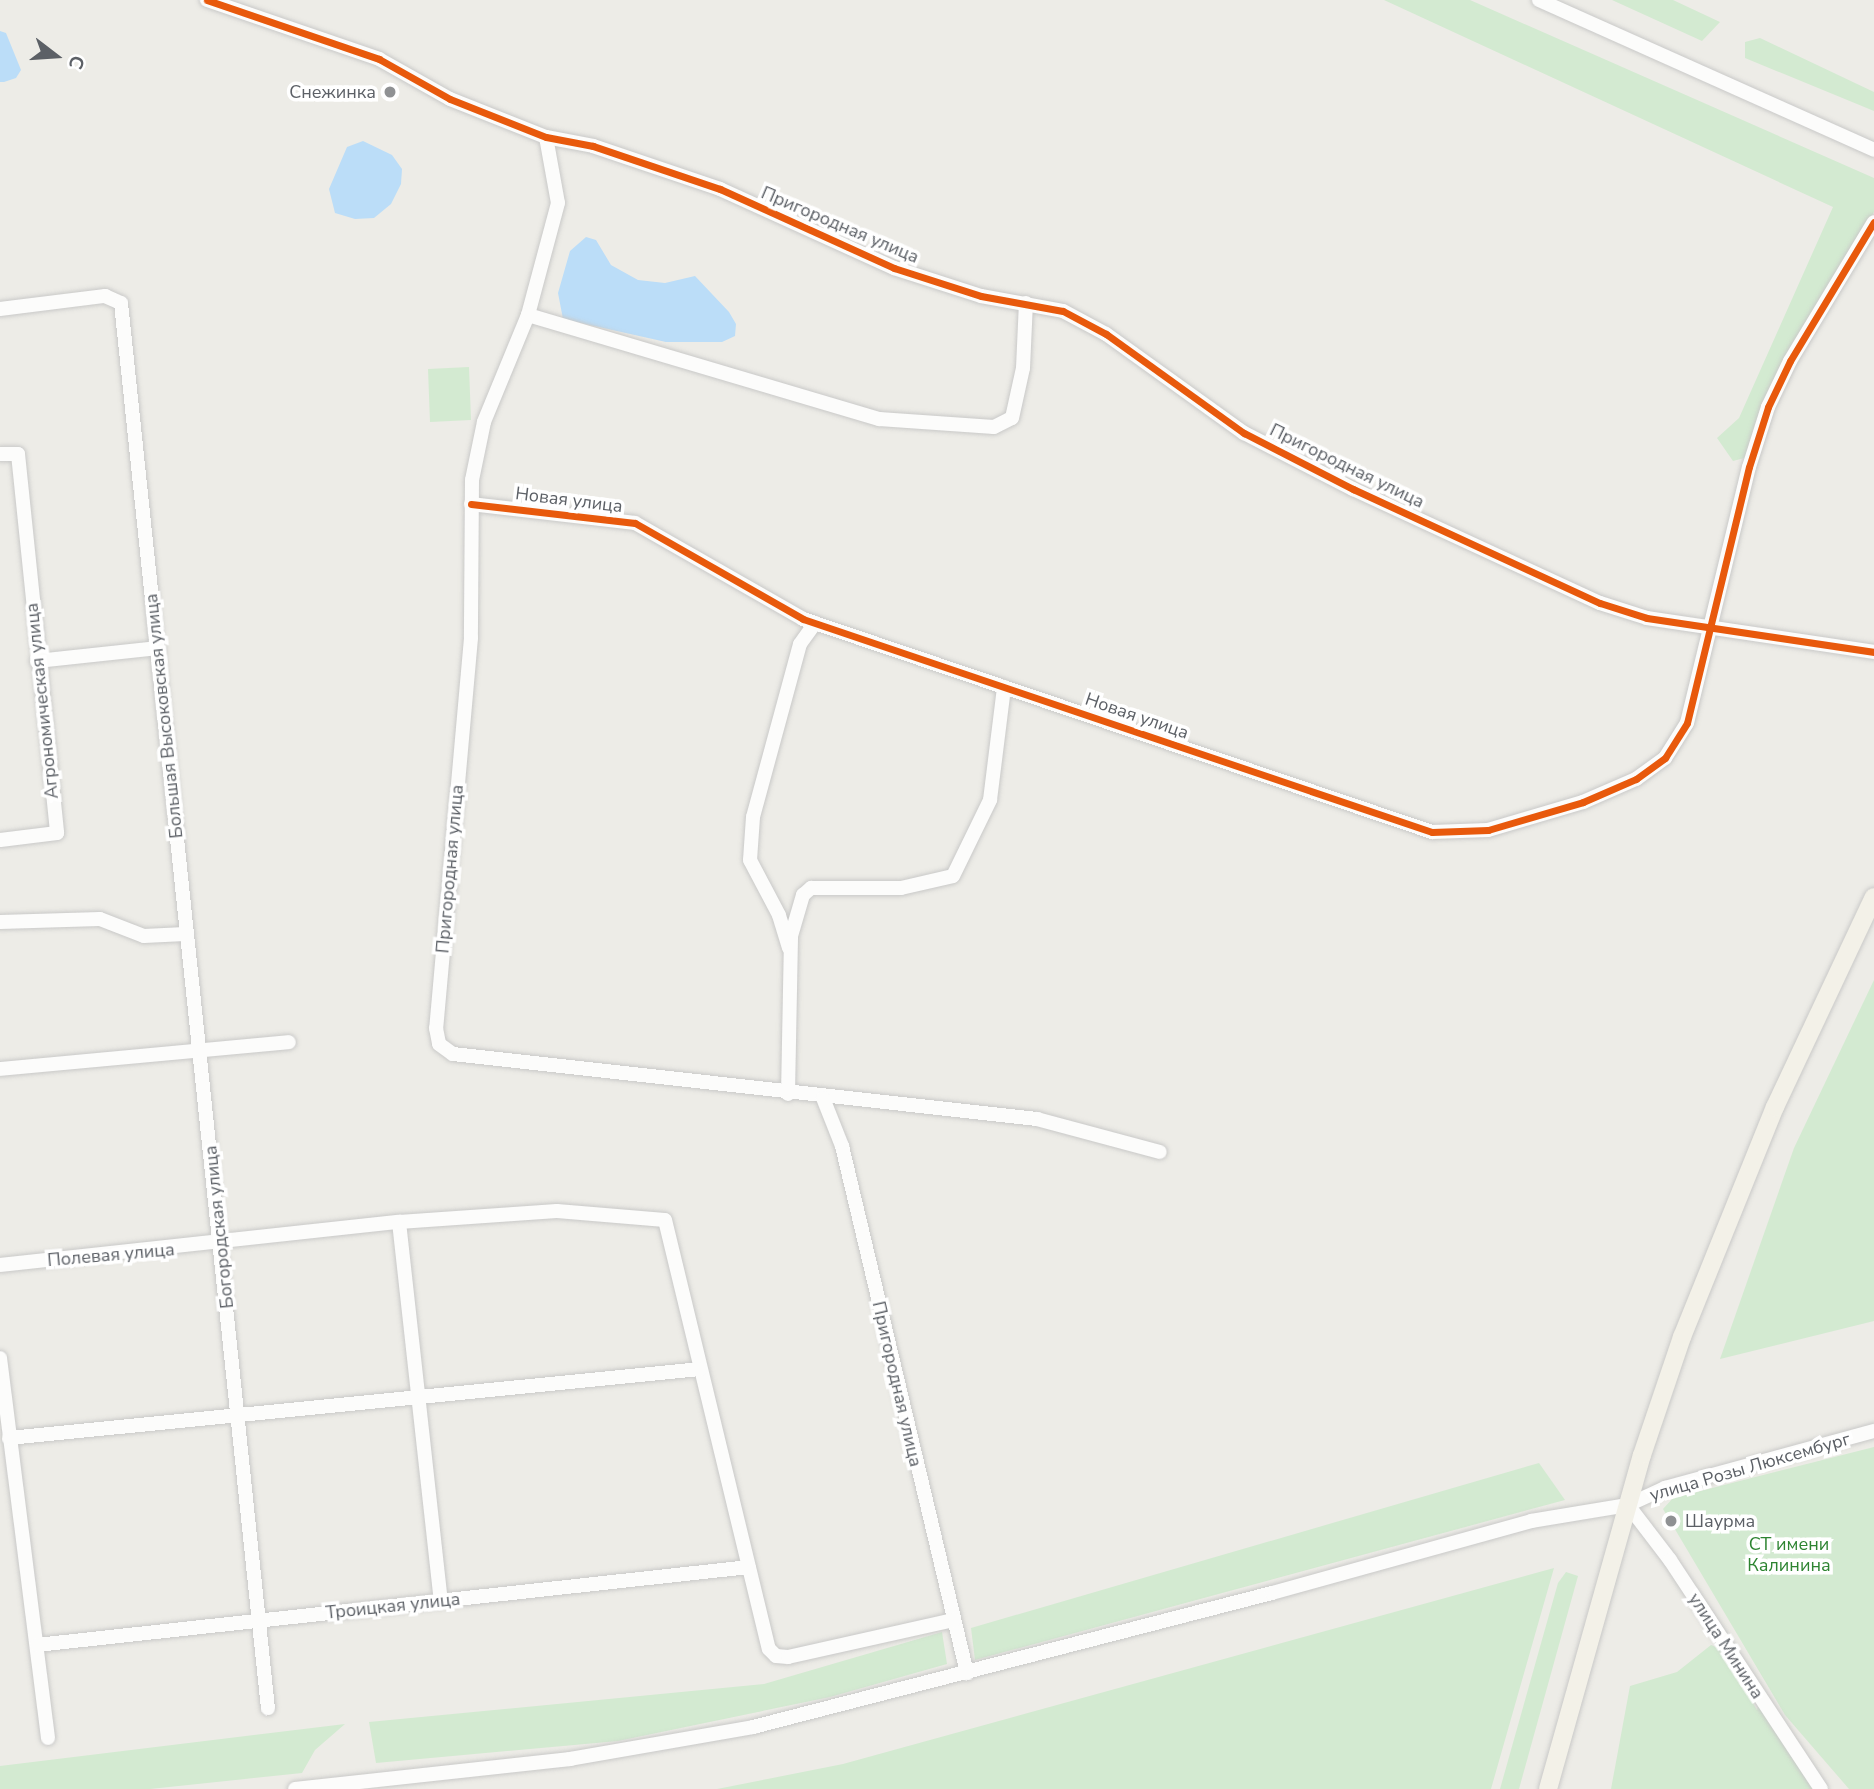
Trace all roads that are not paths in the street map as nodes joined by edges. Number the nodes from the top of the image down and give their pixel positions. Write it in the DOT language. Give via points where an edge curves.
graph roads {
  1 [pos="207,0"];
  2 [pos="1539,0"];
  3 [pos="546,137"];
  4 [pos="1874,150"];
  5 [pos="1874,222"];
  6 [pos="1026,303"];
  7 [pos="0,309"];
  8 [pos="528,315"];
  9 [pos="0,454"];
  10 [pos="471,504"];
  11 [pos="816,623"];
  12 [pos="1709,627"];
  13 [pos="158,648"];
  14 [pos="1874,652"];
  15 [pos="37,661"];
  16 [pos="1004,687"];
  17 [pos="0,840"];
  18 [pos="1874,897"];
  19 [pos="0,922"];
  20 [pos="185,934"];
  21 [pos="791,953"];
  22 [pos="289,1042"];
  23 [pos="200,1047"];
  24 [pos="0,1069"];
  25 [pos="788,1094"];
  26 [pos="823,1098"];
  27 [pos="1160,1152"];
  28 [pos="398,1222"];
  29 [pos="221,1244"];
  30 [pos="0,1265"];
  31 [pos="0,1358"];
  32 [pos="700,1369"];
  33 [pos="420,1399"];
  34 [pos="239,1414"];
  35 [pos="1874,1431"];
  36 [pos="9,1438"];
  37 [pos="1628,1505"];
  38 [pos="749,1567"];
  39 [pos="441,1601"];
  40 [pos="954,1620"];
  41 [pos="259,1621"];
  42 [pos="37,1645"];
  43 [pos="967,1673"];
  44 [pos="268,1708"];
  45 [pos="48,1738"];
  46 [pos="295,1789"];
  47 [pos="1548,1789"];
  48 [pos="1821,1789"];
  1 -- 3 [label="street, Пригородная улица" via="379,59 450,99"];
  2 -- 4 [label="street"];
  3 -- 6 [label="street, Пригородная улица" via="593,146 720,189 894,268 981,296"];
  3 -- 8 [label="street, Пригородная улица" via="558,203"];
  5 -- 12 [label="street, Новая улица" via="1790,361 1769,407"];
  6 -- 8 [label="street" via="1023,368 1012,418 994,427 879,419"];
  6 -- 12 [label="street, Пригородная улица" via="1063,311 1106,334 1244,433 1353,489 1600,603 1647,618"];
  7 -- 13 [label="street, Большая Высоковская улица" via="105,296 121,303"];
  8 -- 10 [label="street, Пригородная улица" via="484,422"];
  9 -- 15 [label="street, Агрономическая улица" via="18,454"];
  10 -- 11 [label="street, Новая улица" via="635,523"];
  10 -- 25 [label="street, Пригородная улица" via="471,638 436,1028 439,1044 453,1054"];
  11 -- 16 [label="street, Новая улица"];
  11 -- 21 [label="street" via="800,643 753,817 750,860 779,915"];
  12 -- 14 [label="street, Пригородная улица"];
  12 -- 16 [label="street, Новая улица" via="1687,723 1665,758 1636,779 1583,802 1460,834 1432,832"];
  13 -- 15 [label="street"];
  13 -- 20 [label="street, Большая Высоковская улица"];
  15 -- 17 [label="street, Агрономическая улица" via="57,833"];
  16 -- 21 [label="street" via="990,800 953,876 901,888 811,888 803,895"];
  18 -- 37 [label="main road" via="1776,1107 1710,1267 1653,1419"];
  19 -- 20 [label="street" via="100,919 144,936"];
  20 -- 23 [label="street, Богородская улица"];
  21 -- 25 [label="street"];
  22 -- 23 [label="street"];
  23 -- 24 [label="street"];
  23 -- 29 [label="street, Богородская улица"];
  25 -- 26 [label="street, Пригородная улица"];
  26 -- 27 [label="street, Пригородная улица" via="1037,1119"];
  26 -- 40 [label="street, Пригородная улица" via="842,1146"];
  28 -- 29 [label="street"];
  28 -- 32 [label="street" via="557,1211 665,1220"];
  28 -- 33 [label="street"];
  29 -- 30 [label="street, Полевая улица"];
  29 -- 34 [label="street, Богородская улица"];
  31 -- 36 [label="street"];
  32 -- 33 [label="street"];
  32 -- 38 [label="street"];
  33 -- 34 [label="street"];
  33 -- 39 [label="street"];
  34 -- 36 [label="street"];
  34 -- 41 [label="street, Богородская улица"];
  35 -- 37 [label="street, улица Розы Люксембург" via="1676,1485"];
  36 -- 42 [label="street"];
  37 -- 43 [label="street, улица Розы Люксембург" via="1531,1521"];
  37 -- 47 [label="main road"];
  37 -- 48 [label="street, улица Минина" via="1677,1570"];
  38 -- 39 [label="street, Троицкая улица"];
  38 -- 40 [label="street" via="769,1649 776,1656"];
  39 -- 41 [label="street, Троицкая улица"];
  40 -- 43 [label="street, Пригородная улица"];
  41 -- 42 [label="street, Троицкая улица"];
  41 -- 44 [label="street, Богородская улица"];
  42 -- 45 [label="street"];
  43 -- 46 [label="street, улица Розы Люксембург" via="671,1743"];
}
